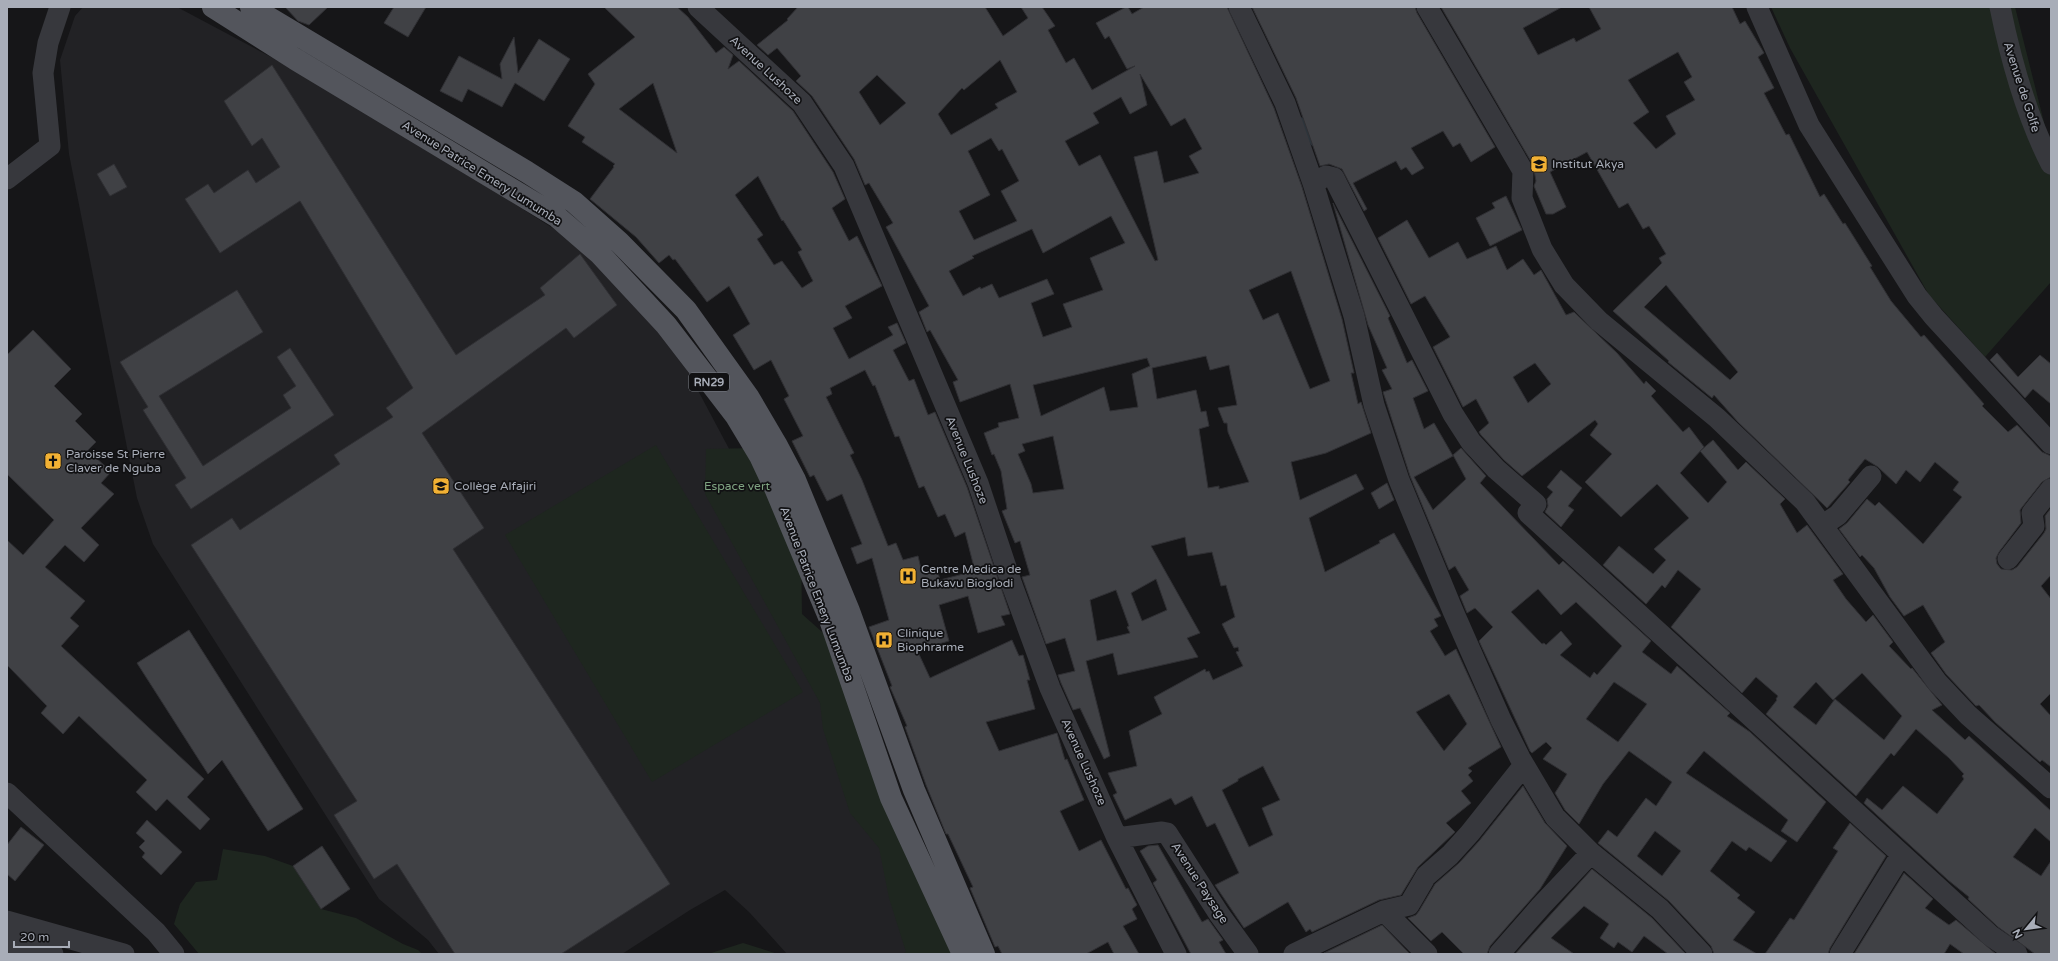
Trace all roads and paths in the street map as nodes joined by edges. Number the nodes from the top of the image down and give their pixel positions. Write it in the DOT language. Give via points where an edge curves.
graph roads {
  1 [pos="60,7"];
  2 [pos="213,7"];
  3 [pos="251,7"];
  4 [pos="698,7"];
  5 [pos="1239,7"];
  6 [pos="1427,7"];
  7 [pos="1757,7"];
  8 [pos="2000,7"];
  9 [pos="2051,164"];
  10 [pos="7,179"];
  11 [pos="1313,182"];
  12 [pos="686,310"];
  13 [pos="666,325"];
  14 [pos="2051,444"];
  15 [pos="1871,476"];
  16 [pos="2051,489"];
  17 [pos="1823,525"];
  18 [pos="2008,559"];
  19 [pos="1524,765"];
  20 [pos="2051,788"];
  21 [pos="914,790"];
  22 [pos="7,792"];
  23 [pos="891,798"];
  24 [pos="1117,838"];
  25 [pos="1591,853"];
  26 [pos="1902,855"];
  27 [pos="1384,911"];
  28 [pos="7,921"];
  29 [pos="7,942"];
  30 [pos="53,954"];
  31 [pos="124,954"];
  32 [pos="174,954"];
  33 [pos="962,954"];
  34 [pos="984,954"];
  35 [pos="1176,954"];
  36 [pos="1248,954"];
  37 [pos="1294,954"];
  38 [pos="1427,954"];
  39 [pos="1499,954"];
  40 [pos="1702,954"];
  41 [pos="1840,954"];
  42 [pos="2017,954"];
  1 -- 10 [label="street" via="48,42 43,73 50,146"];
  2 -- 13 [label="main road, Avenue Patrice Emery Lumumba / RN29" via="556,216 600,254"];
  3 -- 12 [label="main road, Avenue Patrice Emery Lumumba / RN29" via="574,202 619,242"];
  4 -- 24 [label="street, Avenue Lushoze" via="802,103 844,166 978,483 1050,688"];
  5 -- 11 [label="street" via="1285,103"];
  6 -- 17 [label="street" via="1523,171 1522,198 1542,250 1564,286 1599,321 1717,418 1804,502"];
  7 -- 14 [label="street" via="1809,125 1917,296"];
  8 -- 9 [label="street, Avenue de Golfe" via="2008,47 2024,98 2038,138"];
  11 -- 19 [label="street" via="1354,316 1374,405 1399,480 1459,626"];
  11 -- 26 [label="street" via="1326,176 1334,178 1452,414 1471,442 1496,469 1536,504 1528,512"];
  12 -- 13 [label="main road"];
  12 -- 21 [label="main road, Avenue Patrice Emery Lumumba / RN29" via="749,398 795,480 849,611"];
  13 -- 23 [label="main road, Avenue Patrice Emery Lumumba / RN29" via="736,416 760,456 829,617"];
  15 -- 17 [label="street" via="1838,515"];
  16 -- 18 [label="street" via="2032,513 2034,526"];
  17 -- 20 [label="street" via="1937,682 1968,715"];
  19 -- 25 [label="street" via="1555,817"];
  19 -- 27 [label="street" via="1450,856 1426,876 1409,905"];
  21 -- 23 [label="main road"];
  21 -- 34 [label="main road, Avenue Patrice Emery Lumumba / RN29"];
  22 -- 32 [label="street" via="156,932"];
  23 -- 33 [label="main road, Avenue Patrice Emery Lumumba / RN29"];
  24 -- 35 [label="street, Avenue Lushoze"];
  24 -- 36 [label="street, Avenue Paysage" via="1167,833"];
  25 -- 39 [label="street"];
  25 -- 40 [label="street" via="1660,909"];
  26 -- 41 [label="street"];
  26 -- 42 [label="street" via="1991,936"];
  27 -- 37 [label="street"];
  27 -- 38 [label="street"];
  28 -- 31 [label="street"];
  29 -- 30 [label="street"];
}
